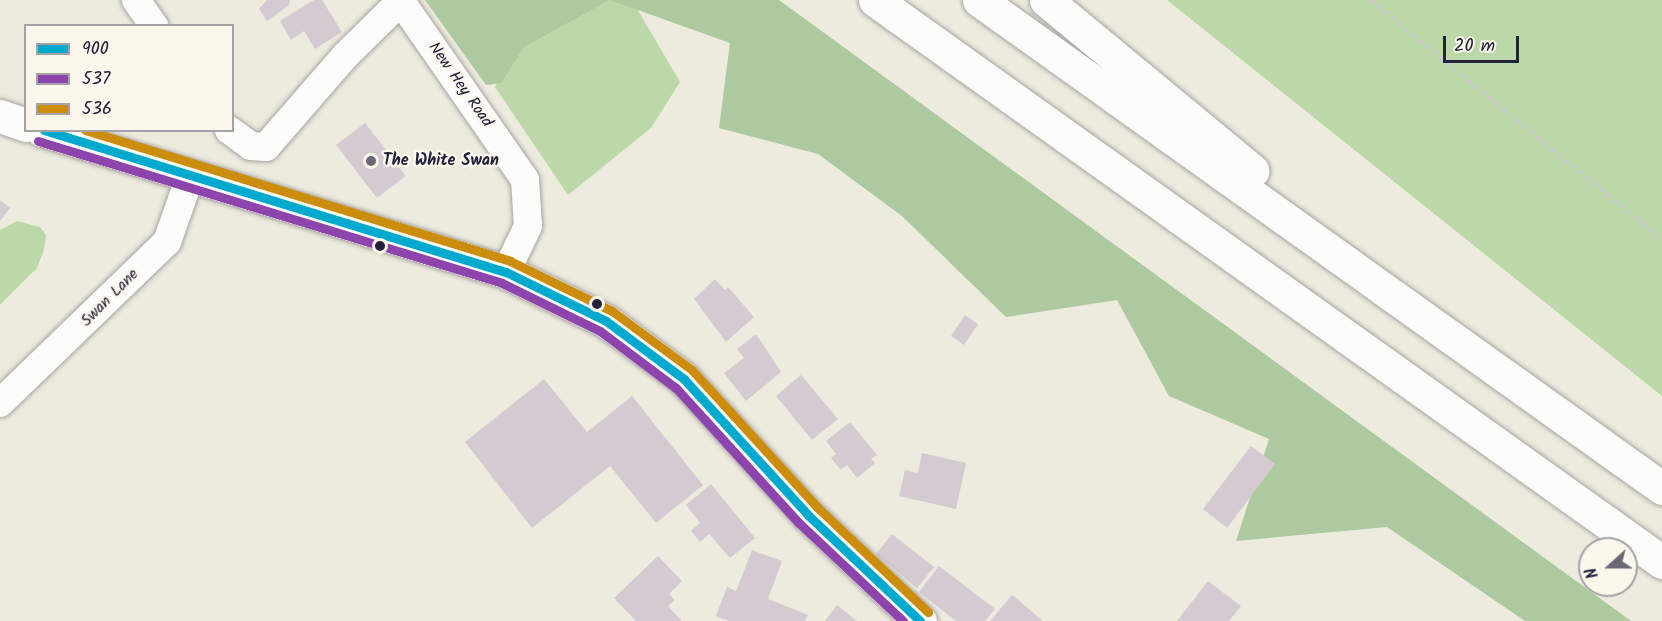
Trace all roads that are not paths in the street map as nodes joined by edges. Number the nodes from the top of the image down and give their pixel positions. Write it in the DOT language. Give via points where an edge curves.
graph roads {
  1 [pos="136,0"];
  2 [pos="400,0"];
  3 [pos="874,0"];
  4 [pos="979,0"];
  5 [pos="1046,0"];
  6 [pos="153,24"];
  7 [pos="0,116"];
  8 [pos="24,124"];
  9 [pos="49,132"];
  10 [pos="232,132"];
  11 [pos="191,174"];
  12 [pos="506,272"];
  13 [pos="1465,347"];
  14 [pos="0,403"];
  15 [pos="1662,489"];
  16 [pos="1662,562"];
  17 [pos="920,621"];
  1 -- 6 [label="street"];
  2 -- 10 [label="street" via="266,147 251,146"];
  2 -- 12 [label="street, New Hey Road" via="525,180 528,226"];
  3 -- 16 [label="main road"];
  4 -- 13 [label="main road"];
  5 -- 13 [label="main road"];
  7 -- 8 [label="main road"];
  9 -- 11 [label="main road"];
  11 -- 12 [label="main road"];
  11 -- 14 [label="street, Swan Lane" via="167,242"];
  12 -- 17 [label="main road" via="606,321 684,379 808,515"];
  13 -- 15 [label="main road"];
}
